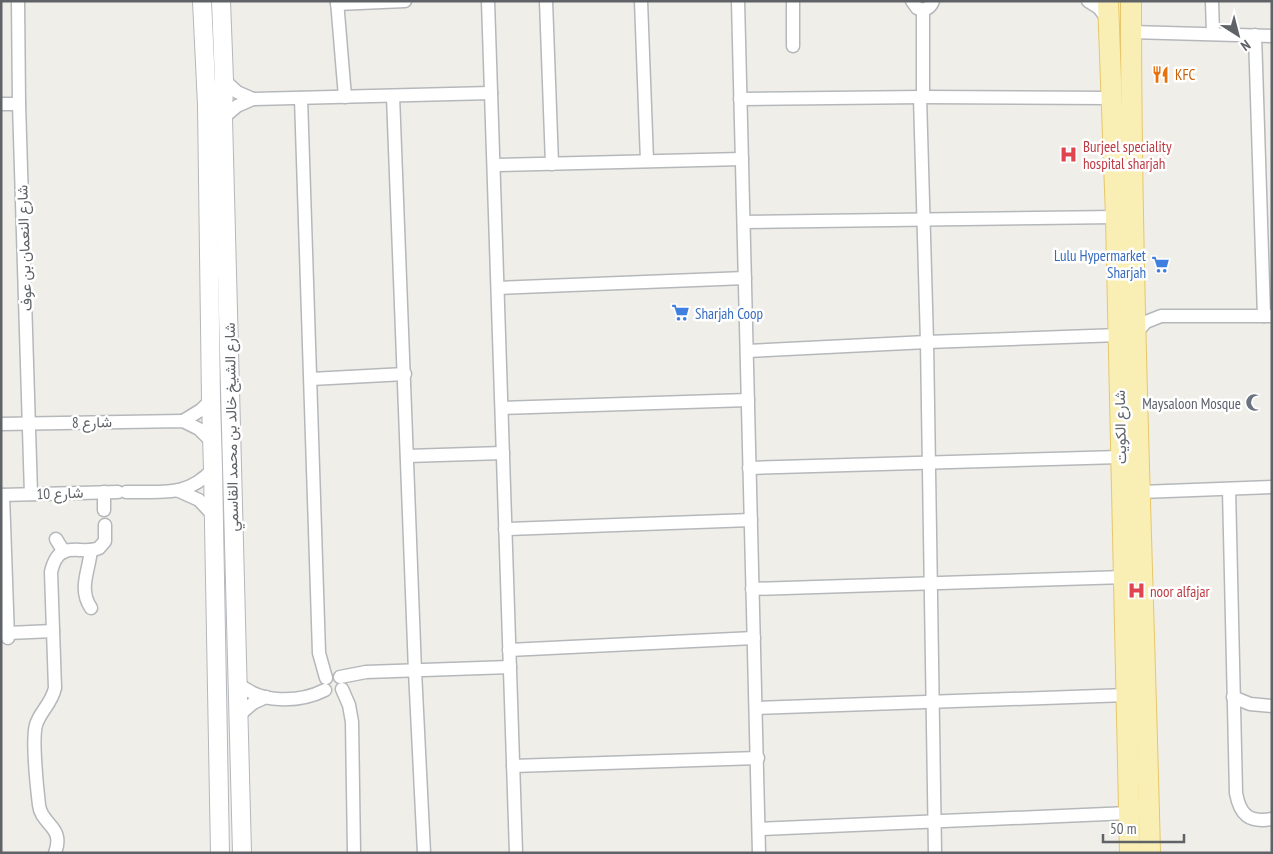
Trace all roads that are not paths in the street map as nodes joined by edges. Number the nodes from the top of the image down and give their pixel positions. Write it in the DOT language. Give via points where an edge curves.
graph roads {
  1 [pos="18,1"];
  2 [pos="202,1"];
  3 [pos="221,1"];
  4 [pos="395,1"];
  5 [pos="405,1"];
  6 [pos="488,1"];
  7 [pos="546,1"];
  8 [pos="641,1"];
  9 [pos="738,1"];
  10 [pos="793,1"];
  11 [pos="912,1"];
  12 [pos="1088,1"];
  13 [pos="1108,1"];
  14 [pos="1131,1"];
  15 [pos="1212,1"];
  16 [pos="337,3"];
  17 [pos="928,5"];
  18 [pos="1109,22"];
  19 [pos="1131,32"];
  20 [pos="1213,34"];
  21 [pos="1255,35"];
  22 [pos="1272,36"];
  23 [pos="793,46"];
  24 [pos="224,80"];
  25 [pos="491,93"];
  26 [pos="345,96"];
  27 [pos="393,96"];
  28 [pos="922,97"];
  29 [pos="301,98"];
  30 [pos="1111,98"];
  31 [pos="253,99"];
  32 [pos="740,99"];
  33 [pos="1,104"];
  34 [pos="20,104"];
  35 [pos="224,118"];
  36 [pos="742,159"];
  37 [pos="647,161"];
  38 [pos="552,164"];
  39 [pos="495,165"];
  40 [pos="1116,217"];
  41 [pos="923,220"];
  42 [pos="744,222"];
  43 [pos="745,278"];
  44 [pos="498,288"];
  45 [pos="1134,298"];
  46 [pos="1161,316"];
  47 [pos="1268,316"];
  48 [pos="1127,334"];
  49 [pos="927,342"];
  50 [pos="747,351"];
  51 [pos="405,374"];
  52 [pos="311,379"];
  53 [pos="1120,389"];
  54 [pos="210,400"];
  55 [pos="748,400"];
  56 [pos="502,408"];
  57 [pos="183,421"];
  58 [pos="30,423"];
  59 [pos="1,424"];
  60 [pos="1138,428"];
  61 [pos="212,441"];
  62 [pos="503,452"];
  63 [pos="407,456"];
  64 [pos="1120,457"];
  65 [pos="929,463"];
  66 [pos="749,468"];
  67 [pos="213,469"];
  68 [pos="1272,487"];
  69 [pos="1229,489"];
  70 [pos="179,491"];
  71 [pos="104,492"];
  72 [pos="1141,492"];
  73 [pos="31,494"];
  74 [pos="2,495"];
  75 [pos="104,510"];
  76 [pos="214,516"];
  77 [pos="751,520"];
  78 [pos="105,525"];
  79 [pos="505,529"];
  80 [pos="56,539"];
  81 [pos="91,550"];
  82 [pos="64,552"];
  83 [pos="1125,577"];
  84 [pos="931,582"];
  85 [pos="752,589"];
  86 [pos="91,608"];
  87 [pos="53,632"];
  88 [pos="754,638"];
  89 [pos="509,650"];
  90 [pos="510,667"];
  91 [pos="415,672"];
  92 [pos="237,682"];
  93 [pos="341,683"];
  94 [pos="326,684"];
  95 [pos="1128,696"];
  96 [pos="266,697"];
  97 [pos="1233,697"];
  98 [pos="933,702"];
  99 [pos="1272,706"];
  100 [pos="756,708"];
  101 [pos="237,717"];
  102 [pos="758,758"];
  103 [pos="513,766"];
  104 [pos="218,799"];
  105 [pos="1129,813"];
  106 [pos="1272,819"];
  107 [pos="935,821"];
  108 [pos="759,829"];
  109 [pos="242,844"];
  110 [pos="55,853"];
  111 [pos="220,853"];
  112 [pos="354,853"];
  113 [pos="424,853"];
  114 [pos="516,853"];
  115 [pos="759,853"];
  116 [pos="935,853"];
  117 [pos="1130,853"];
  118 [pos="1150,853"];
  1 -- 34 [label="street, شارع النعمان بن عوف"];
  2 -- 54 [label="street, شارع الشيخ خالد بن محمد القاسمي"];
  3 -- 24 [label="street, شارع الشيخ خالد بن محمد القاسمي"];
  4 -- 5 [label="street"];
  4 -- 16 [label="street"];
  6 -- 25 [label="street"];
  7 -- 38 [label="street"];
  8 -- 37 [label="street"];
  9 -- 32 [label="street"];
  10 -- 23 [label="street"];
  11 -- 17 [label="street" via="916,8"];
  12 -- 18 [label="street" via="1099,8"];
  13 -- 18 [label="main road, شارع الكويت"];
  14 -- 19 [label="main road, شارع الكويت"];
  15 -- 20 [label="street"];
  16 -- 26 [label="street"];
  17 -- 28 [label="street"];
  18 -- 30 [label="main road, شارع الكويت"];
  19 -- 20 [label="street"];
  19 -- 45 [label="main road, شارع الكويت"];
  20 -- 21 [label="street"];
  21 -- 22 [label="street"];
  21 -- 47 [label="street"];
  24 -- 31 [label="street" via="237,92"];
  24 -- 35 [label="street, شارع الشيخ خالد بن محمد القاسمي"];
  25 -- 27 [label="street"];
  25 -- 39 [label="street"];
  26 -- 27 [label="street"];
  26 -- 29 [label="street"];
  27 -- 51 [label="street"];
  28 -- 30 [label="street"];
  28 -- 32 [label="street"];
  28 -- 41 [label="street"];
  29 -- 31 [label="street"];
  29 -- 52 [label="street"];
  30 -- 40 [label="main road, شارع الكويت"];
  31 -- 35 [label="street" via="237,106"];
  32 -- 36 [label="street"];
  33 -- 34 [label="street"];
  34 -- 58 [label="street, شارع النعمان بن عوف"];
  35 -- 92 [label="street, شارع الشيخ خالد بن محمد القاسمي"];
  36 -- 37 [label="street"];
  36 -- 42 [label="street"];
  37 -- 38 [label="street"];
  38 -- 39 [label="street"];
  39 -- 44 [label="street"];
  40 -- 41 [label="street"];
  40 -- 48 [label="main road, شارع الكويت"];
  41 -- 42 [label="street"];
  41 -- 49 [label="street"];
  42 -- 43 [label="street"];
  43 -- 44 [label="street"];
  43 -- 50 [label="street"];
  44 -- 56 [label="street"];
  45 -- 46 [label="street"];
  45 -- 48 [label="main road, شارع الكويت"];
  46 -- 47 [label="street"];
  46 -- 48 [label="street"];
  48 -- 49 [label="street"];
  48 -- 53 [label="main road, شارع الكويت"];
  48 -- 60 [label="main road, شارع الكويت"];
  49 -- 50 [label="street"];
  49 -- 65 [label="street"];
  50 -- 55 [label="street"];
  51 -- 52 [label="street"];
  51 -- 63 [label="street"];
  52 -- 94 [label="street" via="319,653"];
  53 -- 60 [label="main road" via="1129,433"];
  53 -- 64 [label="main road, شارع الكويت"];
  54 -- 57 [label="street"];
  54 -- 61 [label="street, شارع الشيخ خالد بن محمد القاسمي"];
  55 -- 56 [label="street"];
  55 -- 66 [label="street"];
  56 -- 62 [label="street"];
  57 -- 58 [label="street, شارع 8"];
  57 -- 61 [label="street"];
  58 -- 59 [label="street, شارع 8"];
  58 -- 73 [label="street, شارع النعمان بن عوف"];
  60 -- 72 [label="main road, شارع الكويت"];
  61 -- 67 [label="street, شارع الشيخ خالد بن محمد القاسمي"];
  62 -- 63 [label="street"];
  62 -- 79 [label="street"];
  63 -- 91 [label="street"];
  64 -- 65 [label="street"];
  64 -- 83 [label="main road, شارع الكويت"];
  65 -- 66 [label="street"];
  65 -- 84 [label="street"];
  66 -- 77 [label="street"];
  67 -- 70 [label="street, شارع 10" via="198,483"];
  67 -- 76 [label="street, شارع الشيخ خالد بن محمد القاسمي"];
  68 -- 69 [label="street"];
  69 -- 72 [label="street"];
  69 -- 97 [label="street"];
  70 -- 71 [label="street, شارع 10"];
  70 -- 76 [label="street, شارع 10" via="199,500"];
  71 -- 73 [label="street, شارع 10"];
  71 -- 75 [label="street"];
  72 -- 118 [label="main road, شارع الكويت"];
  73 -- 74 [label="street, شارع 10"];
  74 -- 87 [label="street" via="8,636"];
  76 -- 104 [label="street, شارع الشيخ خالد بن محمد القاسمي"];
  77 -- 79 [label="street"];
  77 -- 85 [label="street"];
  78 -- 81 [label="street" via="102,545"];
  79 -- 89 [label="street"];
  80 -- 82 [label="street"];
  81 -- 82 [label="street"];
  81 -- 86 [label="street" via="84,589"];
  82 -- 87 [label="street" via="55,560 51,572"];
  83 -- 84 [label="street"];
  83 -- 95 [label="main road, شارع الكويت"];
  84 -- 85 [label="street"];
  84 -- 98 [label="street"];
  85 -- 88 [label="street"];
  87 -- 110 [label="street" via="55,688 49,705 37,721 34,734 39,808 57,834"];
  88 -- 89 [label="street"];
  88 -- 100 [label="street"];
  89 -- 90 [label="street"];
  90 -- 91 [label="street"];
  90 -- 103 [label="street"];
  91 -- 93 [label="street" via="366,672"];
  91 -- 113 [label="street"];
  92 -- 96 [label="street" via="253,694"];
  92 -- 101 [label="street, شارع الشيخ خالد بن محمد القاسمي"];
  93 -- 94 [label="street" via="332,674"];
  93 -- 112 [label="street" via="352,722"];
  94 -- 96 [label="street" via="311,696"];
  95 -- 98 [label="street"];
  95 -- 105 [label="main road, شارع الكويت"];
  96 -- 101 [label="street"];
  97 -- 99 [label="street" via="1250,704"];
  97 -- 106 [label="street" via="1238,801 1244,814 1252,819"];
  98 -- 100 [label="street"];
  98 -- 107 [label="street"];
  100 -- 102 [label="street"];
  101 -- 109 [label="street, شارع الشيخ خالد بن محمد القاسمي"];
  102 -- 103 [label="street"];
  102 -- 108 [label="street"];
  103 -- 114 [label="street"];
  104 -- 109 [label="street" via="226,836"];
  104 -- 111 [label="street, شارع الشيخ خالد بن محمد القاسمي"];
  105 -- 107 [label="street"];
  105 -- 117 [label="main road, شارع الكويت"];
  107 -- 108 [label="street"];
  107 -- 116 [label="street"];
  108 -- 115 [label="street"];
}
